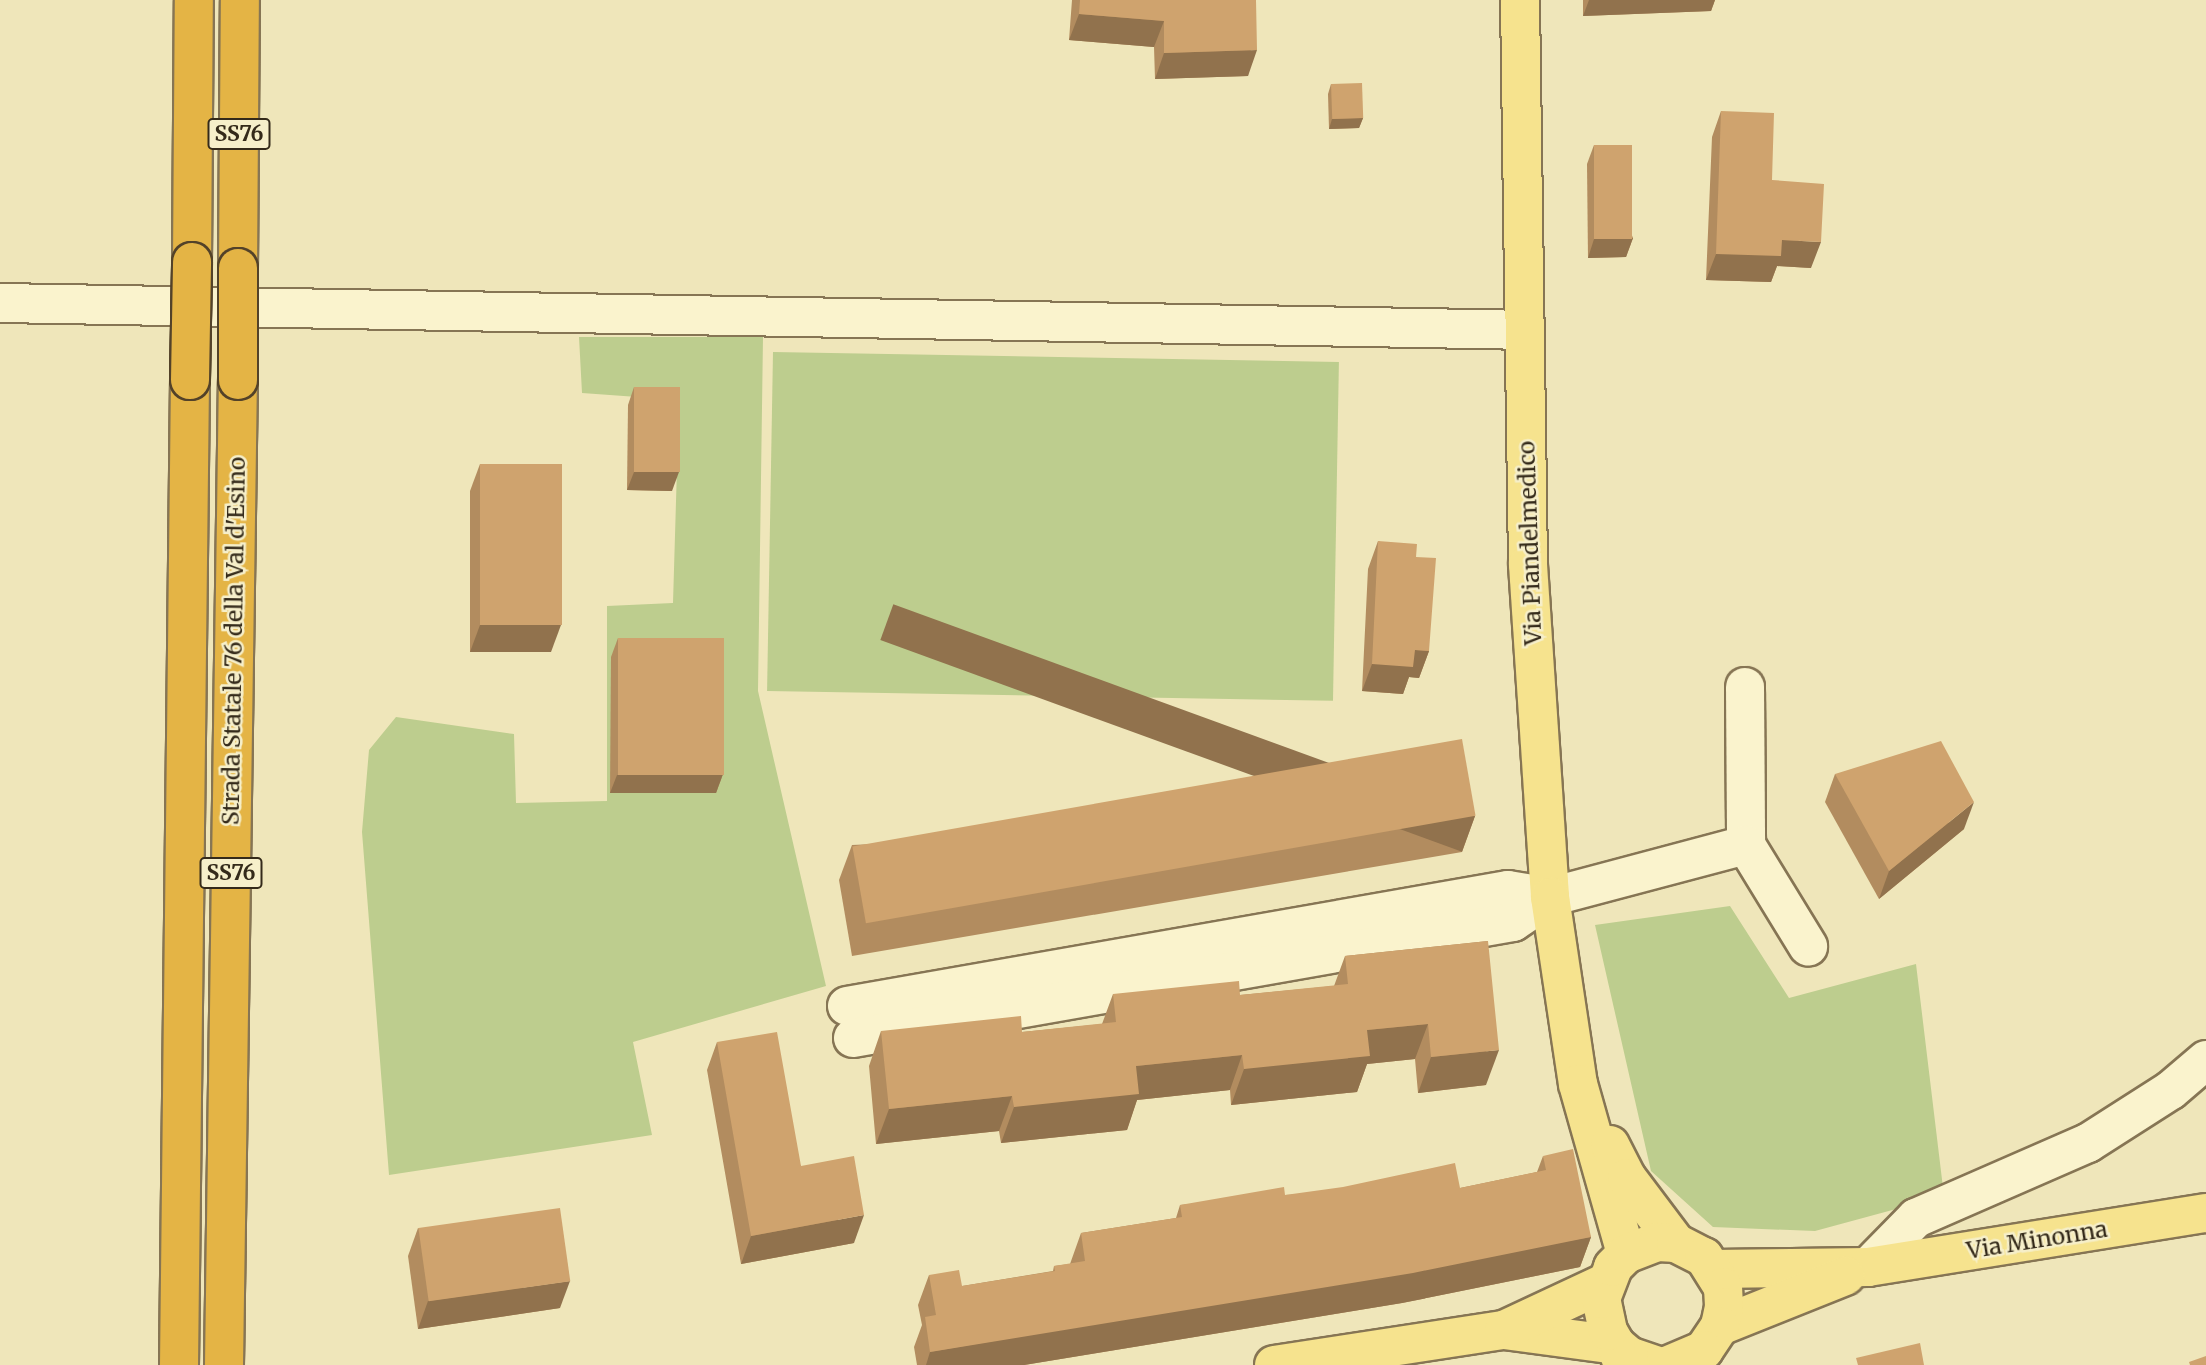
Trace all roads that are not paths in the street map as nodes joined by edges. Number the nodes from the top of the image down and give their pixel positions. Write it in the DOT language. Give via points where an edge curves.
graph roads {
  1 [pos="194,0"];
  2 [pos="240,0"];
  3 [pos="1520,0"];
  4 [pos="0,303"];
  5 [pos="1525,330"];
  6 [pos="1745,687"];
  7 [pos="1746,845"];
  8 [pos="1550,897"];
  9 [pos="1808,946"];
  10 [pos="850,1022"];
  11 [pos="2206,1060"];
  12 [pos="1578,1084"];
  13 [pos="2206,1213"];
  14 [pos="1676,1243"];
  15 [pos="1868,1267"];
  16 [pos="1616,1268"];
  17 [pos="1714,1269"];
  18 [pos="1504,1329"];
  19 [pos="1707,1347"];
  20 [pos="1620,1355"];
  21 [pos="179,1365"];
  22 [pos="224,1365"];
  23 [pos="1274,1365"];
  24 [pos="1655,1365"];
  25 [pos="1668,1365"];
  1 -- 21 [label="highway, Strada Statale 76 della Val d'Esino / SS76, bridge"];
  2 -- 22 [label="highway, Strada Statale 76 della Val d'Esino / SS76, bridge"];
  3 -- 5 [label="main road, Via Piandelmedico"];
  4 -- 5 [label="street"];
  5 -- 8 [label="main road, Via Piandelmedico" via="1528,565"];
  6 -- 7 [label="street"];
  7 -- 8 [label="street"];
  7 -- 9 [label="street"];
  8 -- 10 [label="street" via="1508,890"];
  8 -- 12 [label="main road, Via Piandelmedico"];
  11 -- 15 [label="street" via="2171,1090 2088,1143 1916,1218"];
  12 -- 14 [label="main road, Via Piandelmedico" via="1627,1178"];
  12 -- 16 [label="main road, Via Piandelmedico"];
  13 -- 15 [label="main road, Via Minonna"];
  14 -- 16 [label="main road" via="1658,1242"];
  14 -- 17 [label="main road" via="1691,1248"];
  15 -- 17 [label="main road, Via Minonna"];
  15 -- 19 [label="main road, Via Minonna"];
  16 -- 18 [label="main road"];
  16 -- 20 [label="main road" via="1602,1316"];
  17 -- 19 [label="main road" via="1723,1287"];
  18 -- 20 [label="main road"];
  18 -- 23 [label="main road"];
  19 -- 25 [label="main road, Via Minonna"];
  20 -- 24 [label="main road"];
}
